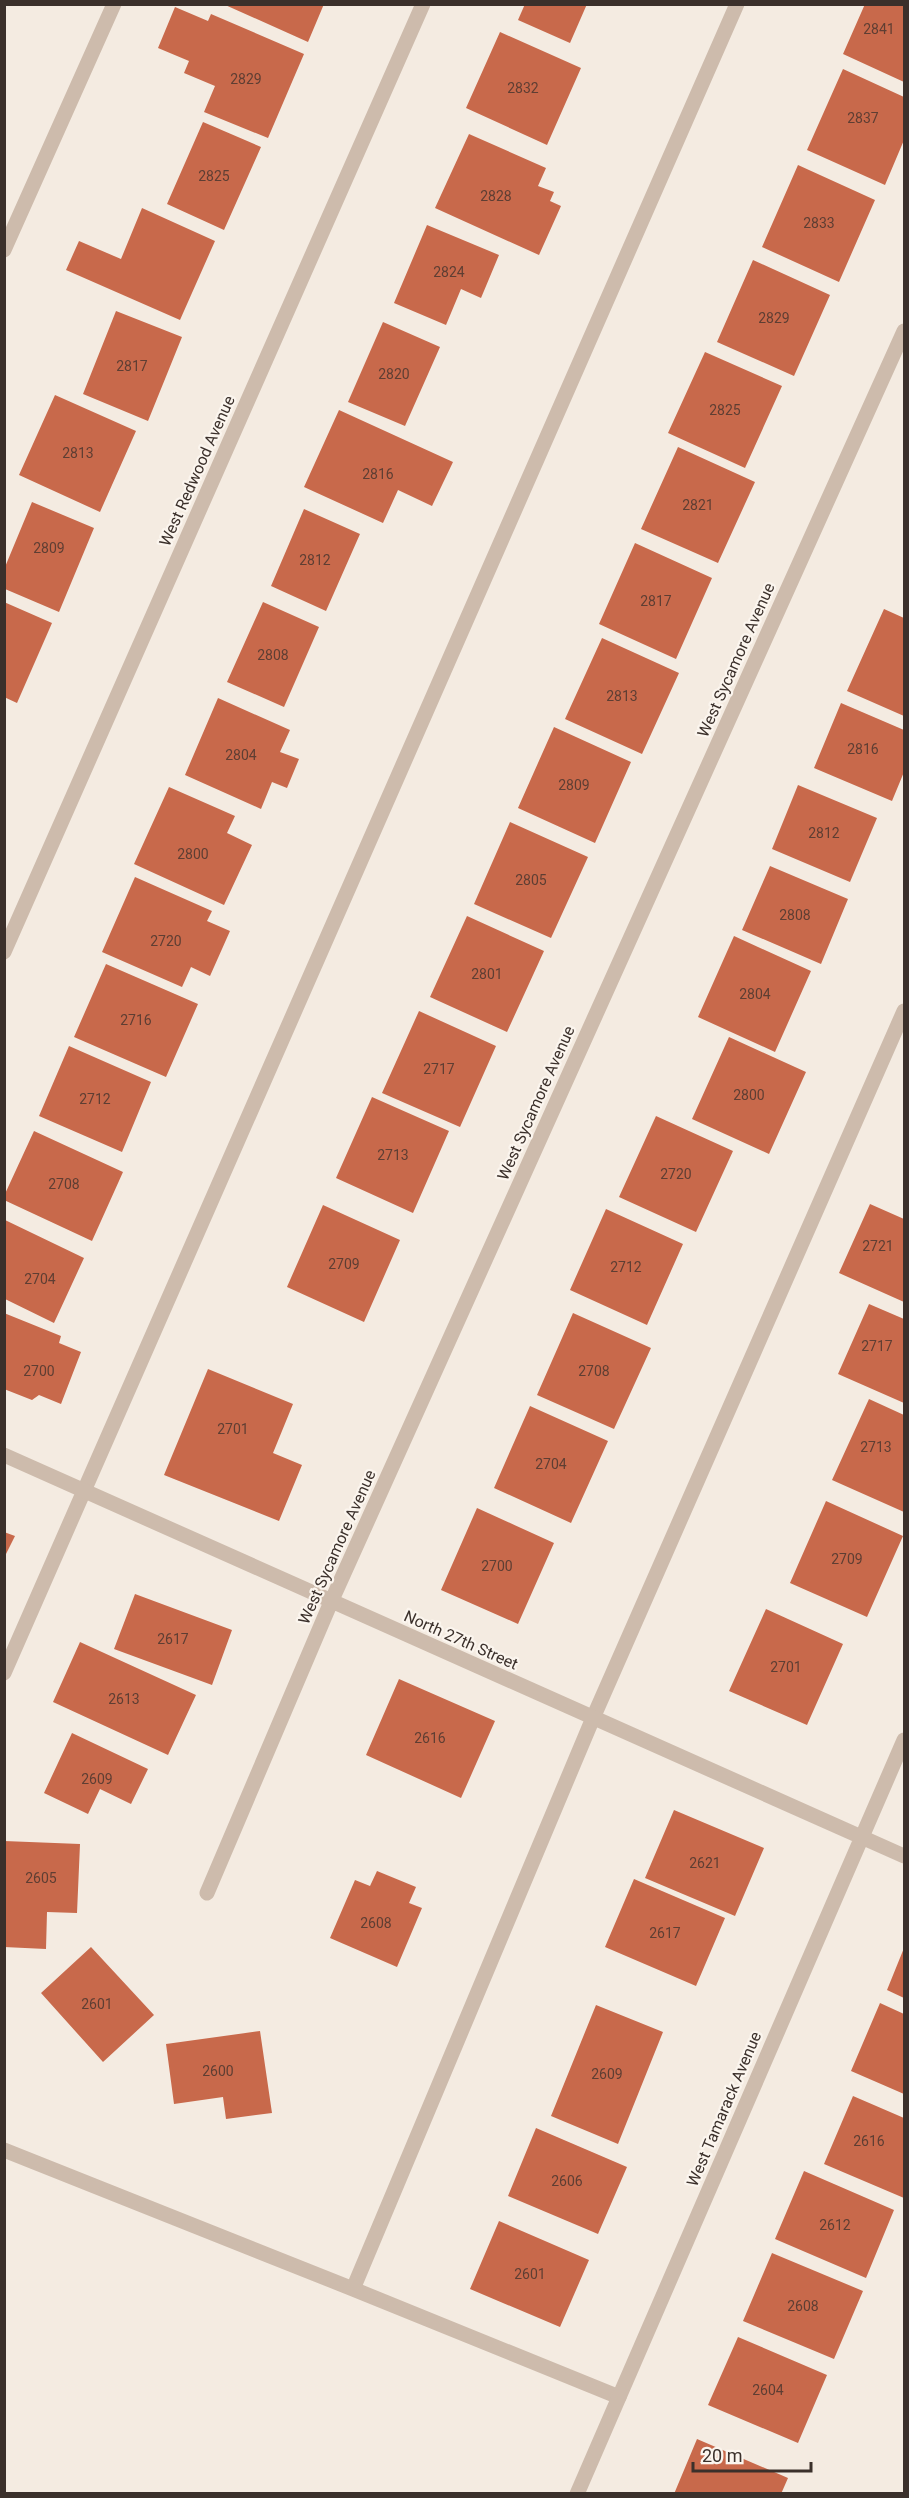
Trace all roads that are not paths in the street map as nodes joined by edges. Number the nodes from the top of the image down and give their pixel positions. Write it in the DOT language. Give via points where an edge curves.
graph roads {
  1 [pos="114,4"];
  2 [pos="423,4"];
  3 [pos="737,4"];
  4 [pos="4,250"];
  5 [pos="904,331"];
  6 [pos="4,952"];
  7 [pos="904,1011"];
  8 [pos="4,1455"];
  9 [pos="84,1490"];
  10 [pos="331,1602"];
  11 [pos="4,1673"];
  12 [pos="593,1718"];
  13 [pos="904,1740"];
  14 [pos="862,1838"];
  15 [pos="904,1856"];
  16 [pos="207,1893"];
  17 [pos="4,2150"];
  18 [pos="353,2289"];
  19 [pos="619,2397"];
  20 [pos="577,2493"];
  1 -- 4 [label="street"];
  2 -- 6 [label="street, West Redwood Avenue"];
  3 -- 9 [label="street"];
  5 -- 10 [label="street, West Sycamore Avenue"];
  7 -- 12 [label="street"];
  8 -- 9 [label="street, North 27th Street"];
  9 -- 10 [label="street, North 27th Street"];
  9 -- 11 [label="street"];
  10 -- 12 [label="street, North 27th Street"];
  10 -- 16 [label="street, West Sycamore Avenue"];
  12 -- 14 [label="street, North 27th Street"];
  12 -- 18 [label="street"];
  13 -- 14 [label="street, West Tamarack Avenue"];
  14 -- 15 [label="street, North 27th Street"];
  14 -- 19 [label="street, West Tamarack Avenue"];
  17 -- 18 [label="street"];
  18 -- 19 [label="street"];
  19 -- 20 [label="street, West Tamarack Avenue"];
}
